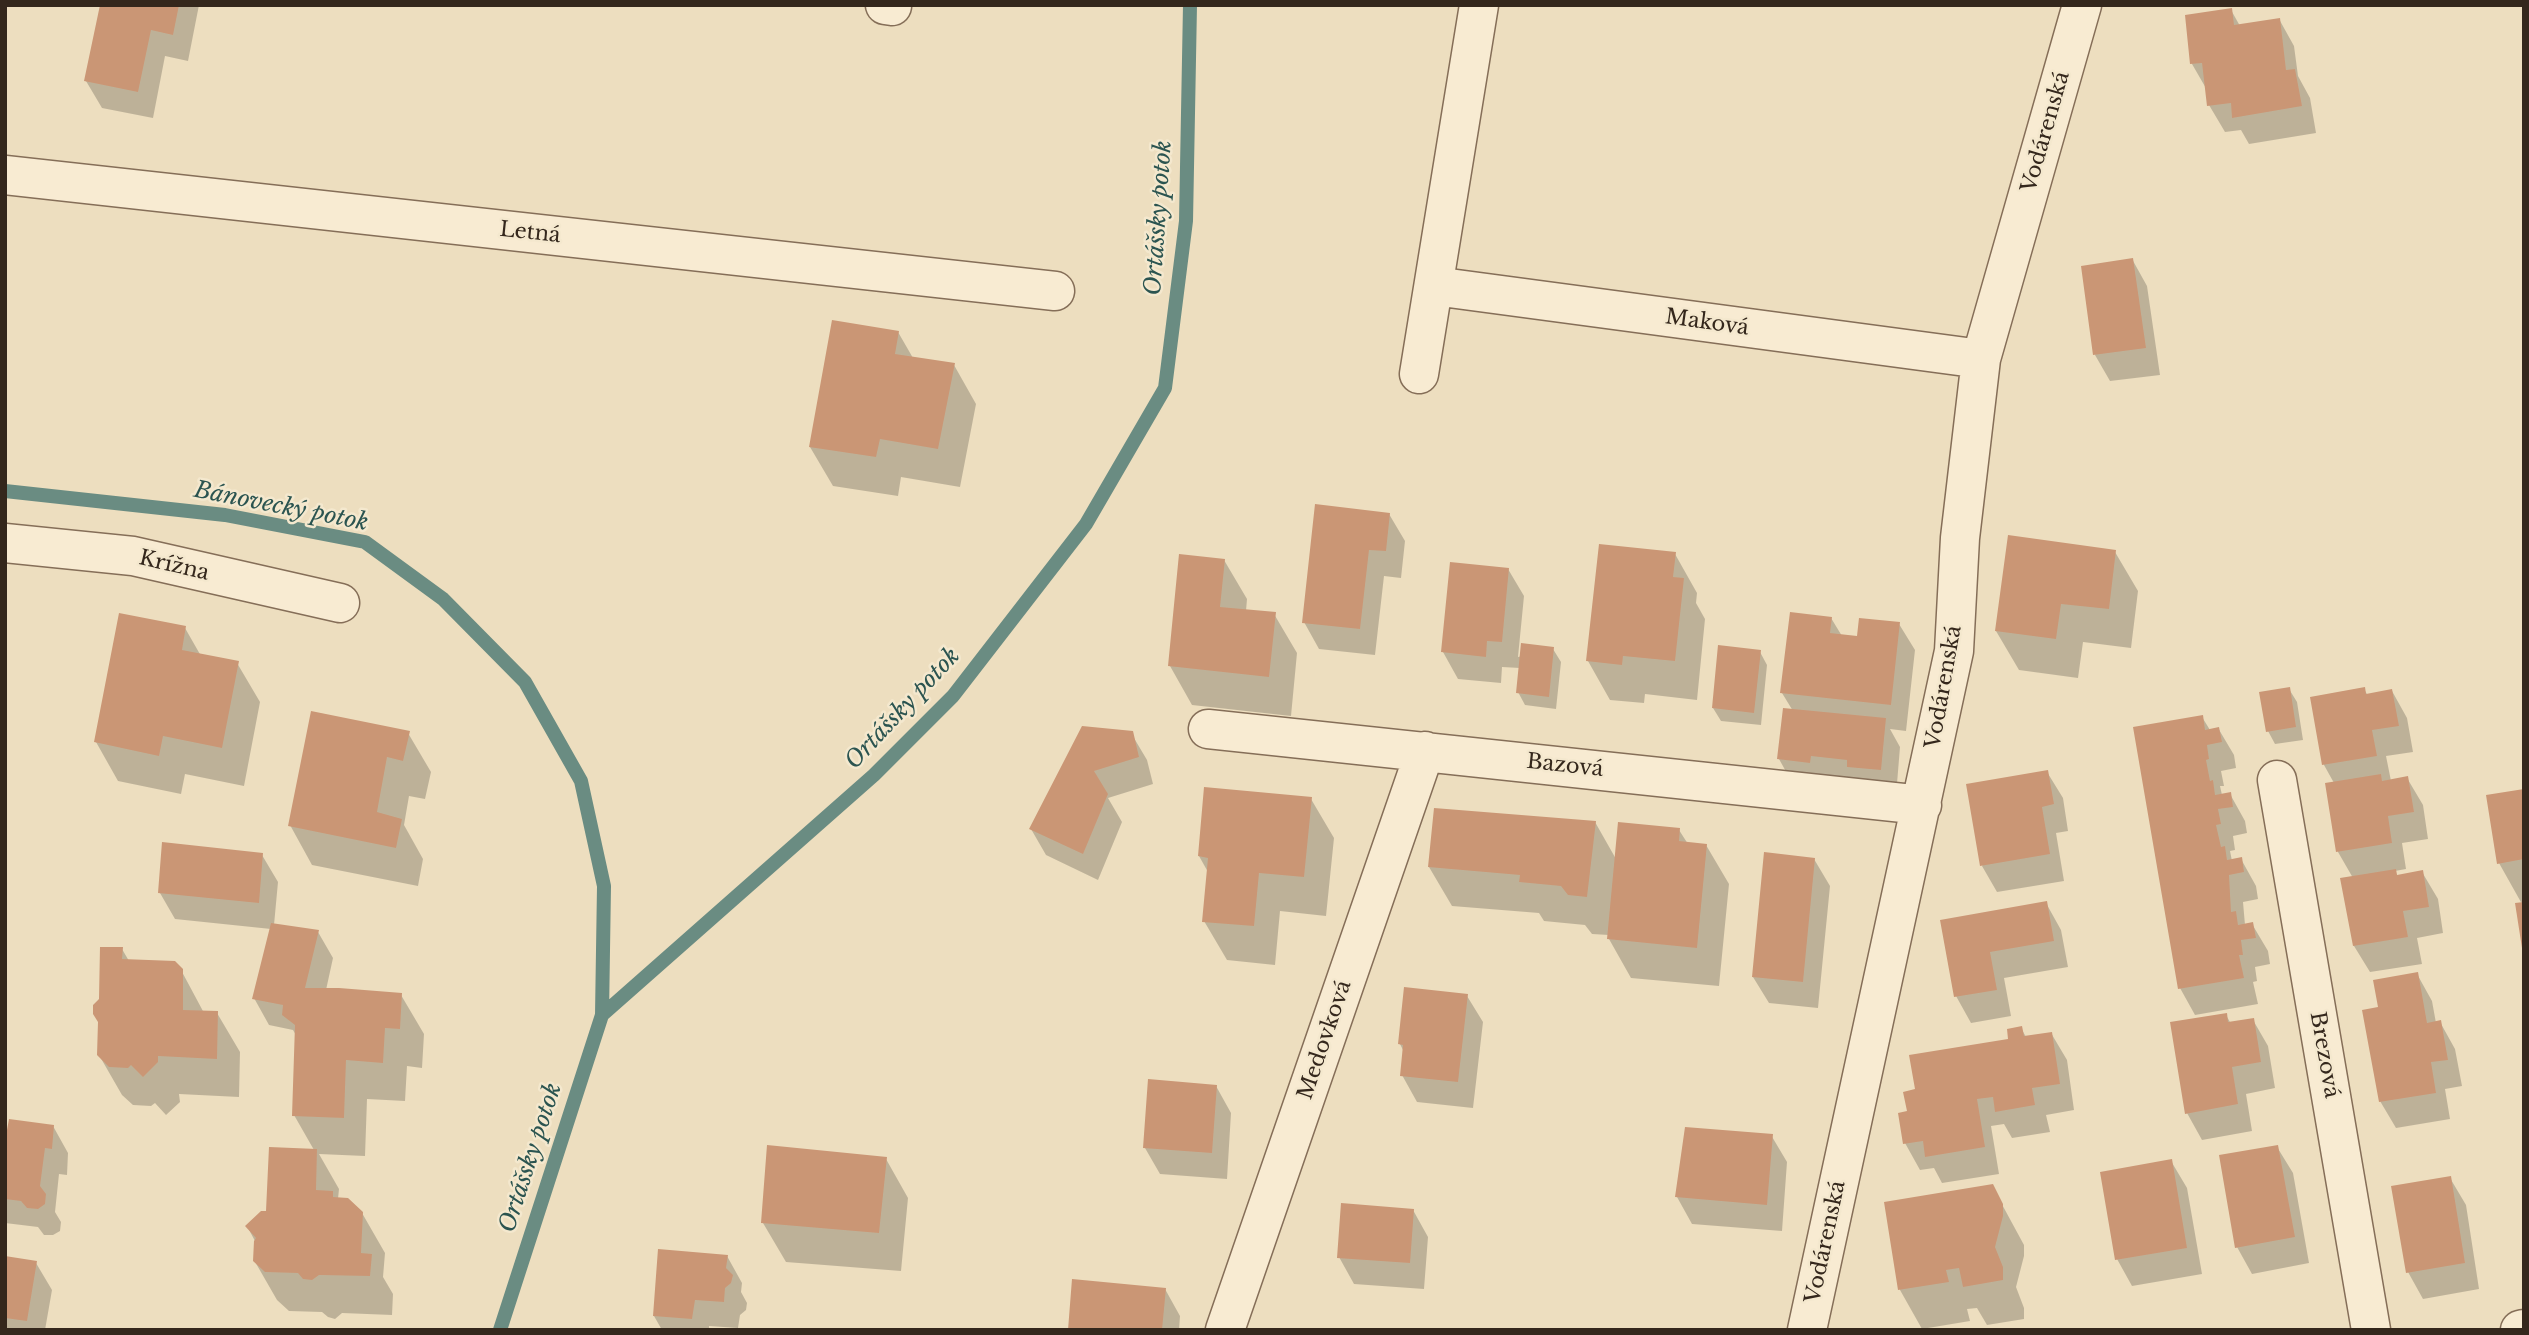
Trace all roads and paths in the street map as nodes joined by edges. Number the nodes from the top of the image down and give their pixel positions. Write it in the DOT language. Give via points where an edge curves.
graph roads {
  1 [pos="885,5"];
  2 [pos="1479,5"];
  3 [pos="2082,5"];
  4 [pos="892,6"];
  5 [pos="5,175"];
  6 [pos="1434,286"];
  7 [pos="1055,291"];
  8 [pos="1981,359"];
  9 [pos="1419,374"];
  10 [pos="5,543"];
  11 [pos="340,603"];
  12 [pos="1208,729"];
  13 [pos="1425,751"];
  14 [pos="2277,780"];
  15 [pos="1922,805"];
  16 [pos="1225,1330"];
  17 [pos="1807,1330"];
  18 [pos="2371,1330"];
  1 -- 4 [label="street"];
  2 -- 6 [label="street"];
  3 -- 8 [label="street, Vodárenská"];
  5 -- 7 [label="street, Letná"];
  6 -- 8 [label="street, Maková"];
  6 -- 9 [label="street"];
  8 -- 15 [label="street, Vodárenská" via="1960,538 1954,651"];
  10 -- 11 [label="street, Krížna" via="133,556"];
  12 -- 13 [label="street, Bazová"];
  13 -- 15 [label="street, Bazová"];
  13 -- 16 [label="street, Medovková"];
  14 -- 18 [label="street, Brezová"];
  15 -- 17 [label="street, Vodárenská"];
}
